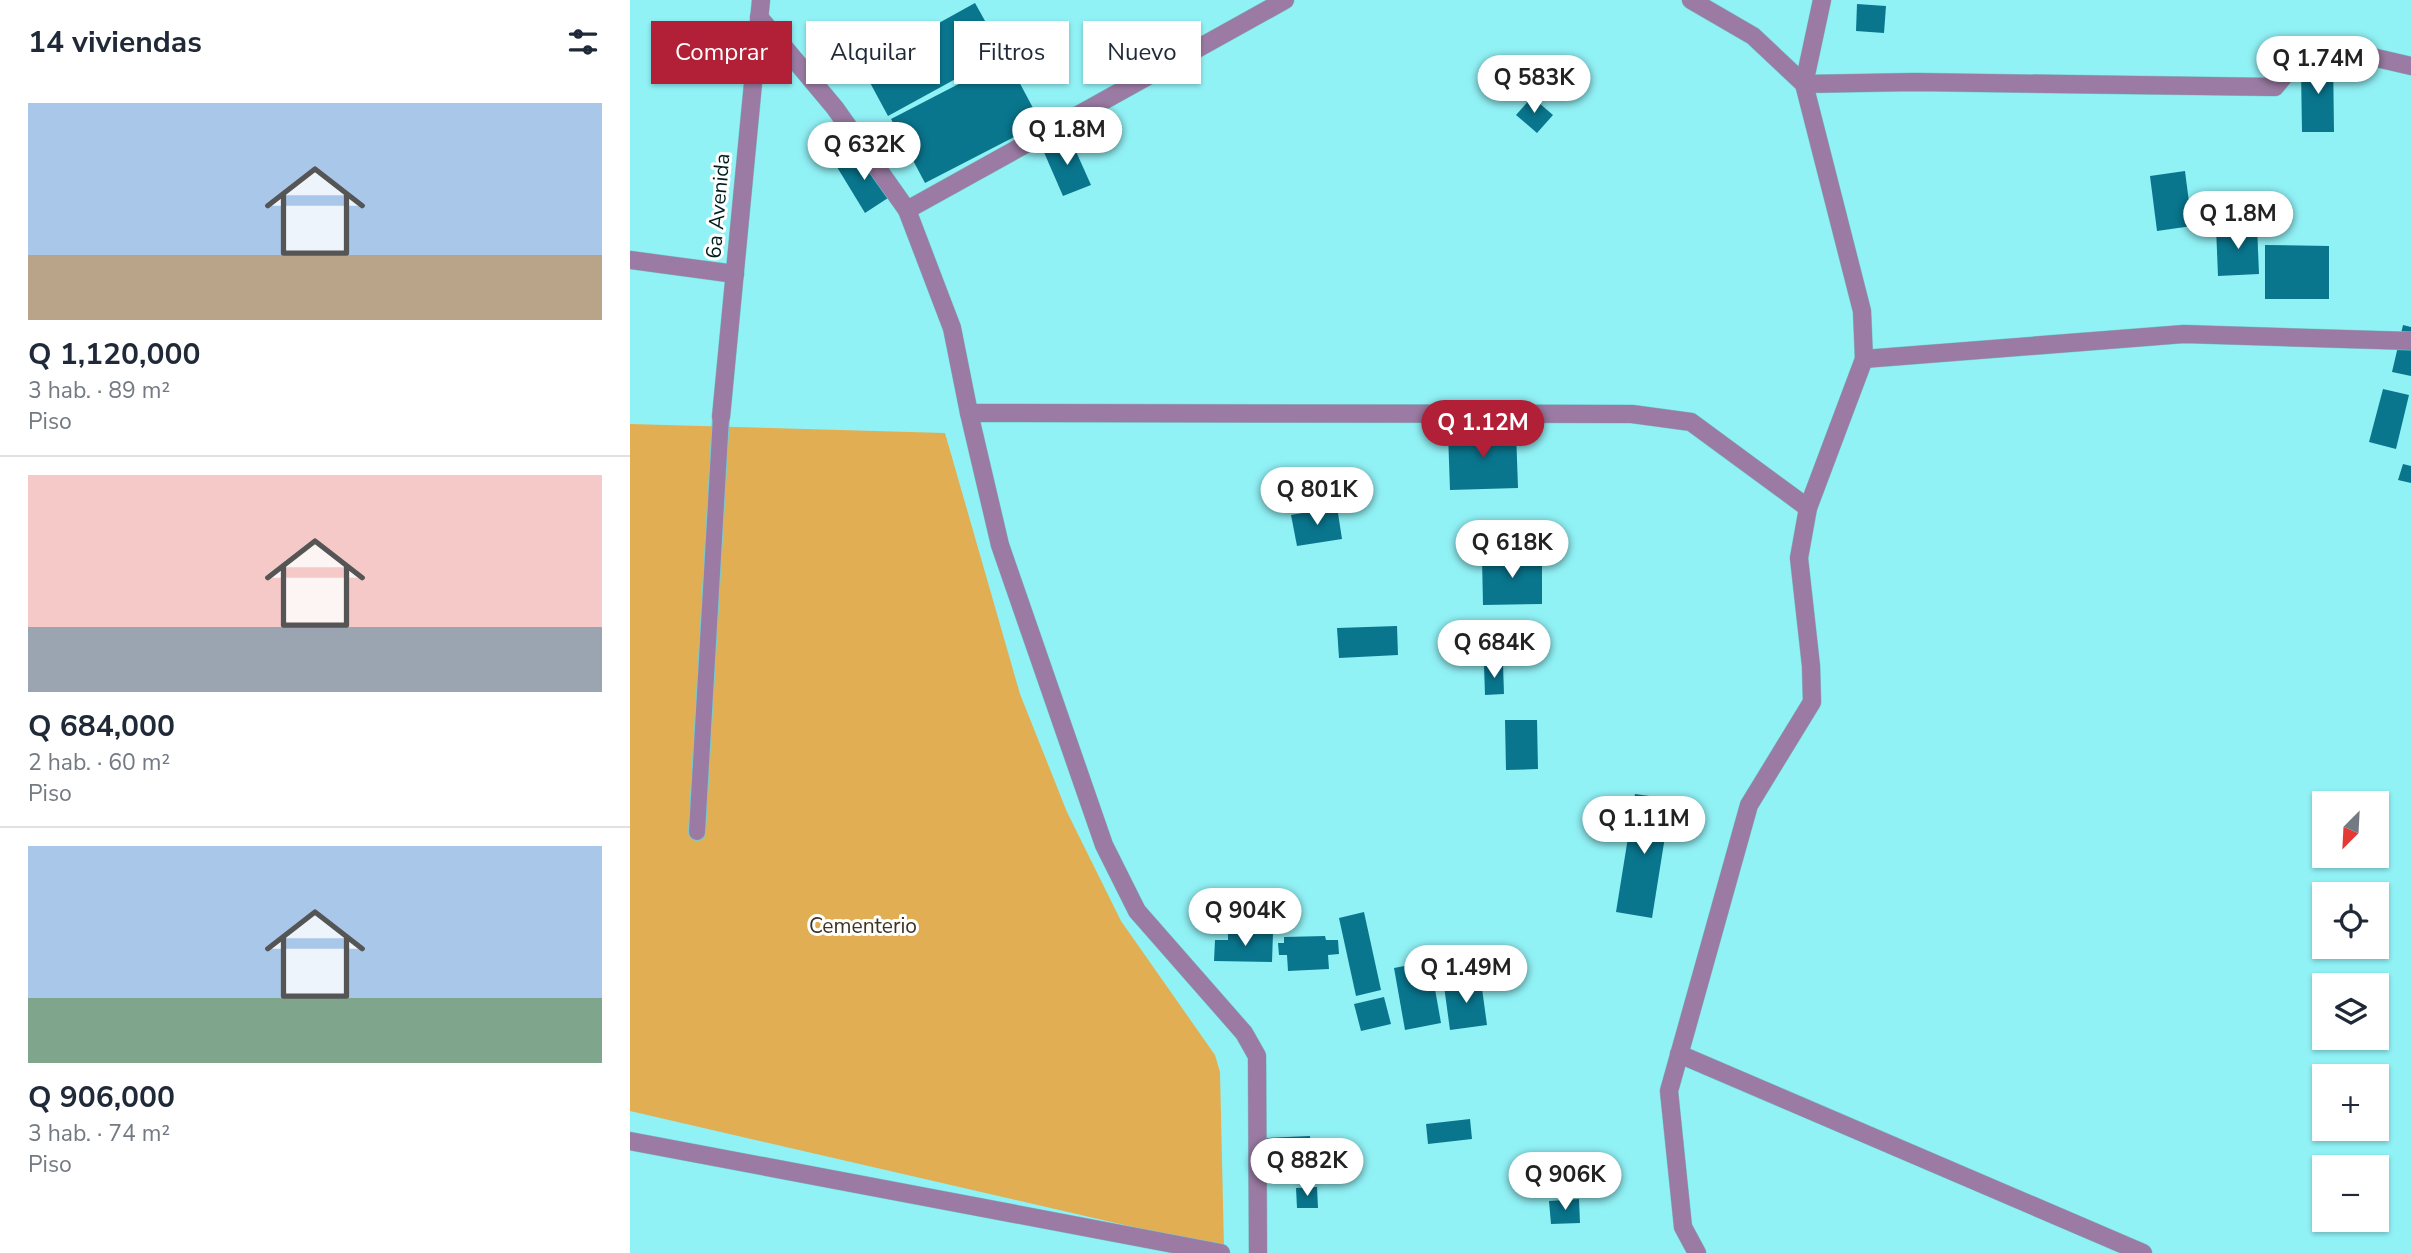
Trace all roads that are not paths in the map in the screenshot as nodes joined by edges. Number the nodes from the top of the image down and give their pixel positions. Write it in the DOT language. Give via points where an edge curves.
graph roads {
  1 [pos="1285,0"];
  2 [pos="1691,0"];
  3 [pos="1822,0"];
  4 [pos="760,9"];
  5 [pos="2411,66"];
  6 [pos="1804,84"];
  7 [pos="906,210"];
  8 [pos="630,260"];
  9 [pos="735,274"];
  10 [pos="2411,341"];
  11 [pos="1864,359"];
  12 [pos="969,413"];
  13 [pos="721,417"];
  14 [pos="1808,508"];
  15 [pos="697,832"];
  16 [pos="1679,1054"];
  17 [pos="630,1141"];
  18 [pos="1221,1253"];
  19 [pos="1258,1253"];
  20 [pos="1697,1253"];
  21 [pos="2143,1253"];
  1 -- 7 [label="street"];
  2 -- 6 [label="street" via="1752,36"];
  3 -- 6 [label="street"];
  4 -- 7 [label="street"];
  4 -- 9 [label="street, 6a Avenida"];
  5 -- 6 [label="street" via="2342,50 2304,52 2275,87"];
  6 -- 11 [label="street" via="1862,311"];
  7 -- 12 [label="street" via="952,328"];
  8 -- 9 [label="street"];
  9 -- 13 [label="street, 6a Avenida"];
  10 -- 11 [label="street" via="2183,334"];
  11 -- 14 [label="street"];
  12 -- 14 [label="street" via="1632,415 1691,422"];
  12 -- 19 [label="street" via="1000,545 1104,845 1138,911 1244,1033 1257,1056"];
  13 -- 15 [label="lane"];
  14 -- 16 [label="street" via="1799,558 1812,702 1749,805"];
  16 -- 20 [label="street" via="1669,1091 1683,1227"];
  16 -- 21 [label="street"];
  17 -- 18 [label="street"];
}
